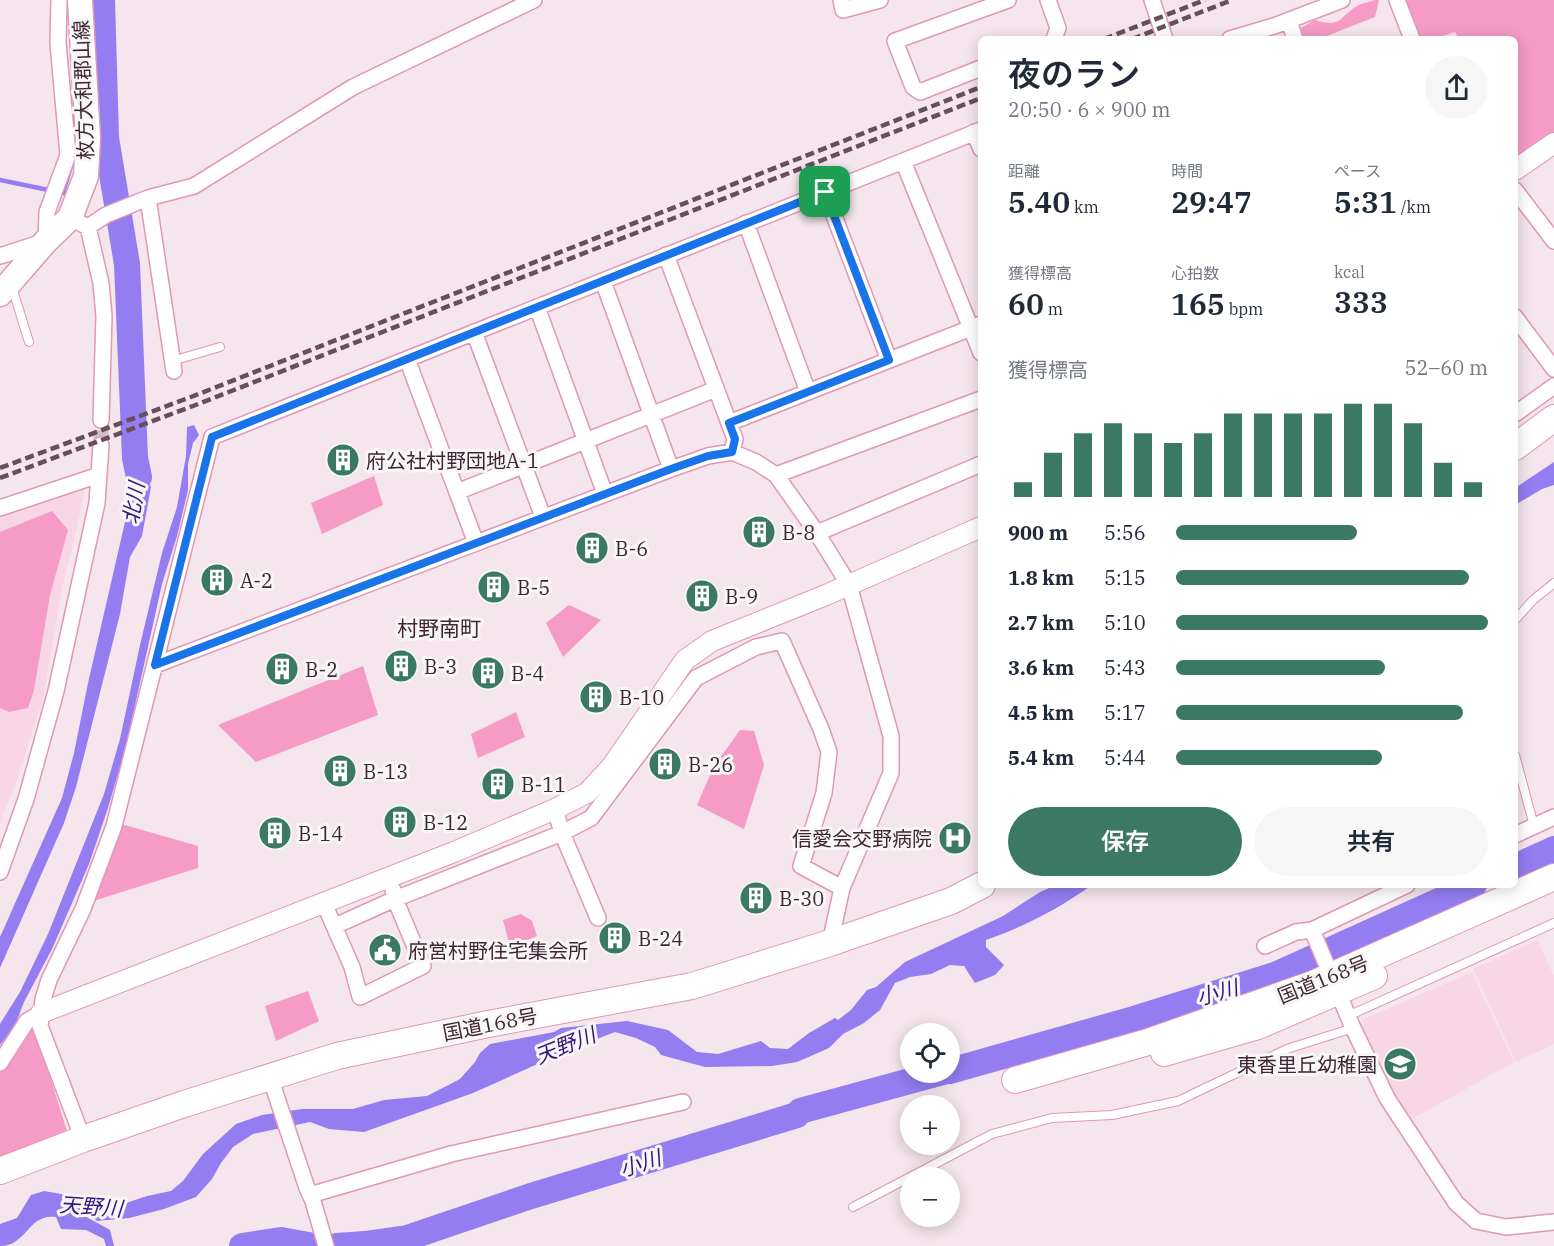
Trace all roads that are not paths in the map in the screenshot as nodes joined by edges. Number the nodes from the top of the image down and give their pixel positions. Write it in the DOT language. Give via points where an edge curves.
graph roads {
  1 [pos="59,0"];
  2 [pos="80,0"];
  3 [pos="534,0"];
  4 [pos="841,0"];
  5 [pos="880,0"];
  6 [pos="1008,0"];
  7 [pos="1048,0"];
  8 [pos="1152,0"];
  9 [pos="1342,0"];
  10 [pos="1397,0"];
  11 [pos="1289,20"];
  12 [pos="1055,36"];
  13 [pos="1164,36"];
  14 [pos="1239,36"];
  15 [pos="1294,36"];
  16 [pos="1411,36"];
  17 [pos="978,69"];
  18 [pos="978,131"];
  19 [pos="1554,143"];
  20 [pos="903,161"];
  21 [pos="1518,169"];
  22 [pos="825,192"];
  23 [pos="1518,194"];
  24 [pos="146,200"];
  25 [pos="79,222"];
  26 [pos="746,223"];
  27 [pos="46,241"];
  28 [pos="1554,241"];
  29 [pos="666,255"];
  30 [pos="0,256"];
  31 [pos="603,281"];
  32 [pos="5,288"];
  33 [pos="537,307"];
  34 [pos="1518,324"];
  35 [pos="976,326"];
  36 [pos="474,332"];
  37 [pos="29,342"];
  38 [pos="220,347"];
  39 [pos="407,359"];
  40 [pos="889,360"];
  41 [pos="173,366"];
  42 [pos="1554,369"];
  43 [pos="1554,386"];
  44 [pos="716,389"];
  45 [pos="808,392"];
  46 [pos="978,400"];
  47 [pos="1518,412"];
  48 [pos="651,415"];
  49 [pos="1554,418"];
  50 [pos="102,420"];
  51 [pos="729,423"];
  52 [pos="586,441"];
  53 [pos="1518,445"];
  54 [pos="101,446"];
  55 [pos="732,452"];
  56 [pos="524,465"];
  57 [pos="978,465"];
  58 [pos="671,469"];
  59 [pos="99,475"];
  60 [pos="776,475"];
  61 [pos="457,492"];
  62 [pos="605,494"];
  63 [pos="0,508"];
  64 [pos="543,518"];
  65 [pos="978,528"];
  66 [pos="817,533"];
  67 [pos="476,543"];
  68 [pos="1554,583"];
  69 [pos="849,585"];
  70 [pos="1518,617"];
  71 [pos="155,665"];
  72 [pos="1518,766"];
  73 [pos="555,809"];
  74 [pos="1554,817"];
  75 [pos="1534,826"];
  76 [pos="562,833"];
  77 [pos="1518,834"];
  78 [pos="0,872"];
  79 [pos="389,877"];
  80 [pos="1554,877"];
  81 [pos="978,887"];
  82 [pos="842,888"];
  83 [pos="1401,888"];
  84 [pos="1554,893"];
  85 [pos="395,899"];
  86 [pos="323,901"];
  87 [pos="598,918"];
  88 [pos="1554,923"];
  89 [pos="335,926"];
  90 [pos="1312,930"];
  91 [pos="830,943"];
  92 [pos="1265,946"];
  93 [pos="1335,984"];
  94 [pos="41,1013"];
  95 [pos="1350,1022"];
  96 [pos="0,1063"];
  97 [pos="273,1085"];
  98 [pos="1016,1086"];
  99 [pos="683,1102"];
  100 [pos="83,1139"];
  101 [pos="0,1171"];
  102 [pos="308,1192"];
  103 [pos="853,1207"];
  104 [pos="1554,1222"];
  105 [pos="326,1246"];
  1 -- 27 [label="street" via="58,43 68,155 47,212"];
  2 -- 25 [label="main road, 枚方大和郡山線" via="87,147"];
  3 -- 24 [label="street" via="354,87 194,186"];
  4 -- 5 [label="street" via="843,10"];
  6 -- 17 [label="street" via="895,41 913,87 920,92"];
  7 -- 12 [label="street" via="1058,28"];
  8 -- 13 [label="street"];
  9 -- 11 [label="street"];
  10 -- 16 [label="street"];
  11 -- 14 [label="street"];
  11 -- 15 [label="street"];
  18 -- 20 [label="street"];
  19 -- 21 [label="street"];
  20 -- 22 [label="street"];
  20 -- 35 [label="street"];
  22 -- 26 [label="street"];
  22 -- 40 [label="street"];
  23 -- 28 [label="street"];
  24 -- 25 [label="street"];
  24 -- 41 [label="street"];
  25 -- 27 [label="main road, 枚方大和郡山線"];
  25 -- 50 [label="street" via="101,283"];
  26 -- 29 [label="street"];
  26 -- 45 [label="street"];
  27 -- 30 [label="street"];
  27 -- 32 [label="main road, 枚方大和郡山線"];
  29 -- 31 [label="street"];
  29 -- 44 [label="street"];
  31 -- 33 [label="street"];
  31 -- 48 [label="street"];
  32 -- 37 [label="lane"];
  33 -- 36 [label="street"];
  33 -- 52 [label="street"];
  34 -- 42 [label="street"];
  35 -- 40 [label="street"];
  36 -- 39 [label="street"];
  36 -- 56 [label="street"];
  38 -- 41 [label="lane"];
  39 -- 61 [label="street"];
  39 -- 71 [label="street" via="212,437"];
  40 -- 45 [label="street"];
  43 -- 47 [label="street"];
  44 -- 48 [label="street"];
  44 -- 51 [label="street"];
  45 -- 51 [label="street"];
  46 -- 60 [label="street"];
  48 -- 52 [label="street"];
  48 -- 58 [label="street"];
  49 -- 53 [label="highway"];
  51 -- 55 [label="street" via="735,439"];
  52 -- 56 [label="street"];
  52 -- 62 [label="street"];
  54 -- 59 [label="street"];
  55 -- 58 [label="street"];
  55 -- 60 [label="street"];
  56 -- 61 [label="street"];
  56 -- 64 [label="street"];
  57 -- 66 [label="street"];
  58 -- 62 [label="street"];
  59 -- 63 [label="street"];
  59 -- 78 [label="street" via="97,503 56,691 26,799"];
  60 -- 66 [label="street"];
  61 -- 67 [label="street"];
  62 -- 64 [label="street"];
  64 -- 67 [label="street"];
  65 -- 69 [label="street"];
  66 -- 69 [label="street"];
  67 -- 71 [label="street"];
  68 -- 70 [label="lane"];
  69 -- 73 [label="street" via="712,641 685,660 612,766 587,793"];
  69 -- 82 [label="street" via="891,736 891,773"];
  71 -- 94 [label="street" via="114,826 83,909 49,980"];
  72 -- 75 [label="lane"];
  73 -- 76 [label="street"];
  73 -- 79 [label="street"];
  74 -- 75 [label="street"];
  75 -- 77 [label="street"];
  76 -- 82 [label="street" via="591,818 696,678 756,648 782,641 829,752 824,794 801,866"];
  76 -- 85 [label="street"];
  76 -- 87 [label="street"];
  79 -- 85 [label="street"];
  79 -- 86 [label="street"];
  80 -- 93 [label="highway, 国道168号"];
  81 -- 91 [label="highway, 国道168号" via="951,901"];
  82 -- 91 [label="street"];
  83 -- 90 [label="street"];
  84 -- 93 [label="highway, 国道168号"];
  85 -- 89 [label="street"];
  85 -- 89 [label="street" via="423,966 360,997"];
  86 -- 89 [label="street"];
  86 -- 94 [label="street"];
  88 -- 95 [label="lane"];
  90 -- 92 [label="street" via="1296,932"];
  90 -- 93 [label="street"];
  91 -- 97 [label="highway, 国道168号" via="692,986 336,1056"];
  93 -- 95 [label="street"];
  93 -- 98 [label="highway, 国道168号" via="1249,1029"];
  94 -- 96 [label="street" via="27,1021"];
  94 -- 100 [label="street" via="45,1043"];
  95 -- 103 [label="lane" via="1178,1101 1112,1115 1052,1118 992,1134"];
  95 -- 104 [label="street" via="1387,1098 1456,1203 1476,1221 1506,1227"];
  97 -- 100 [label="highway, 国道168号" via="184,1104"];
  97 -- 102 [label="street"];
  99 -- 102 [label="street" via="451,1154"];
  100 -- 101 [label="highway, 国道168号"];
  102 -- 105 [label="street"];
}
